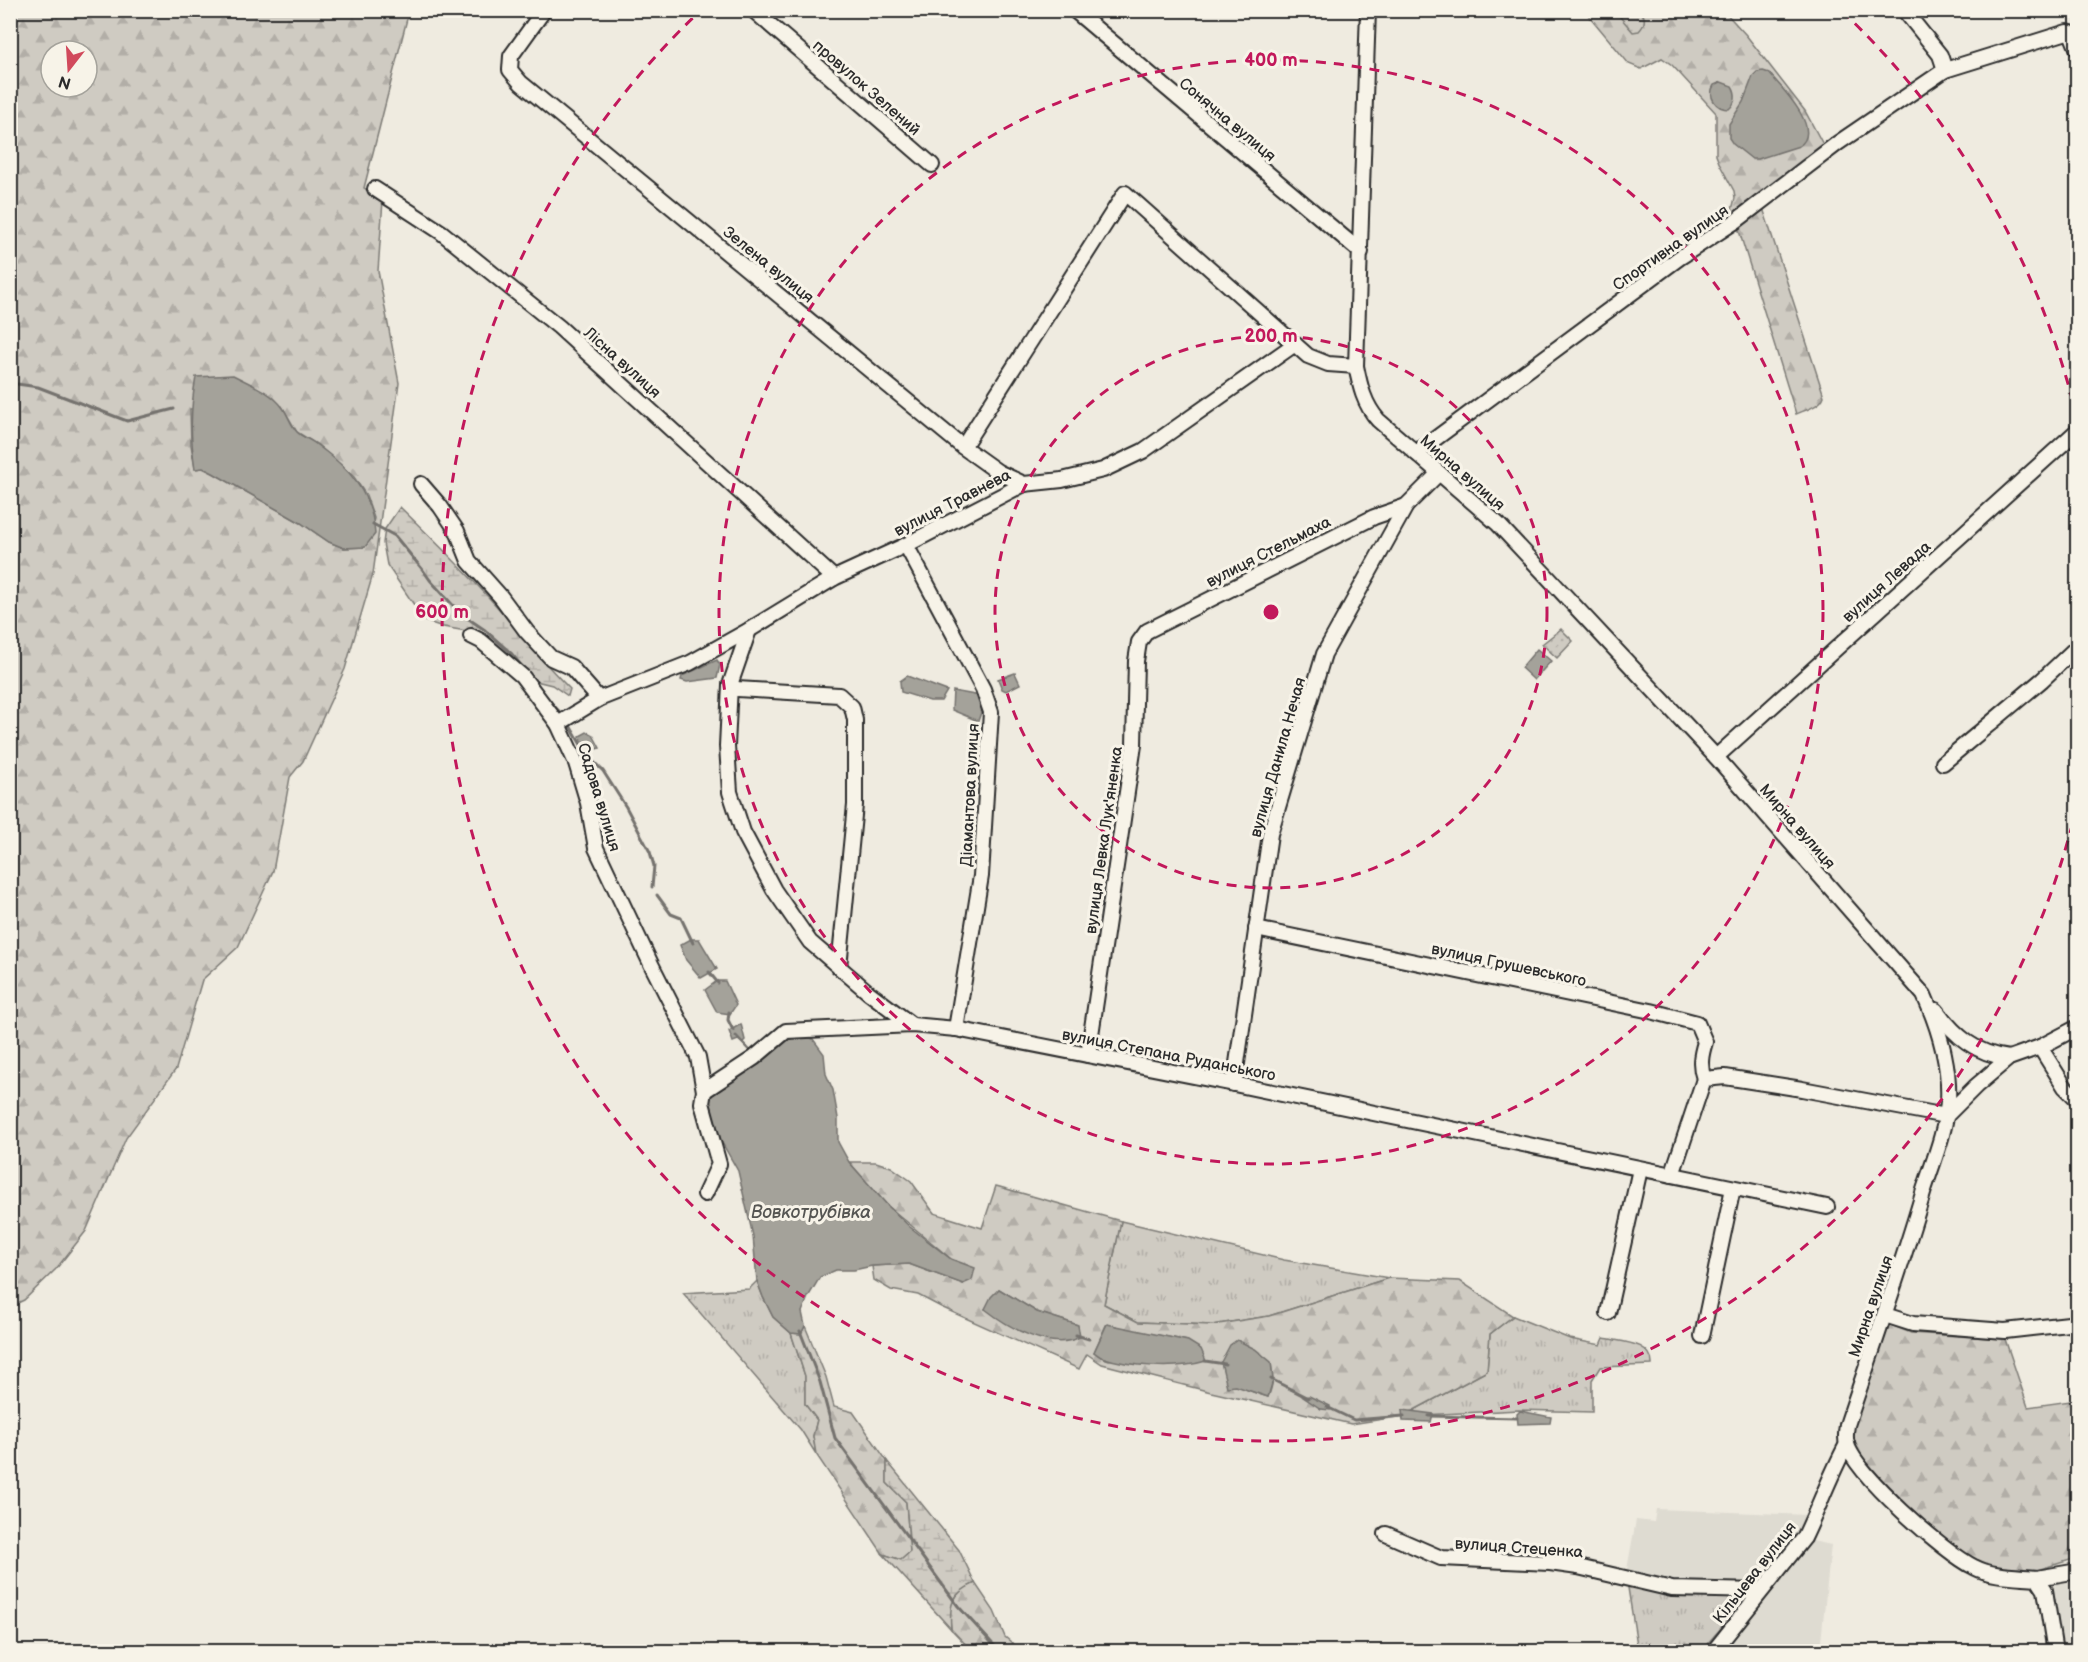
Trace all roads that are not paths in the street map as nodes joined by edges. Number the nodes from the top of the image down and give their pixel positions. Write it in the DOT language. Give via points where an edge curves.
graph roads {
  1 [pos="544,10"];
  2 [pos="753,10"];
  3 [pos="1074,10"];
  4 [pos="1368,10"];
  5 [pos="1904,10"];
  6 [pos="2078,50"];
  7 [pos="1945,70"];
  8 [pos="932,165"];
  9 [pos="375,189"];
  10 [pos="1361,252"];
  11 [pos="1295,344"];
  12 [pos="1356,366"];
  13 [pos="2078,430"];
  14 [pos="963,447"];
  15 [pos="1416,453"];
  16 [pos="1439,473"];
  17 [pos="420,484"];
  18 [pos="1024,484"];
  19 [pos="1406,506"];
  20 [pos="906,545"];
  21 [pos="834,578"];
  22 [pos="749,630"];
  23 [pos="1147,631"];
  24 [pos="471,636"];
  25 [pos="2078,646"];
  26 [pos="730,685"];
  27 [pos="599,699"];
  28 [pos="558,724"];
  29 [pos="1716,757"];
  30 [pos="1943,763"];
  31 [pos="1256,929"];
  32 [pos="839,967"];
  33 [pos="1924,995"];
  34 [pos="912,1025"];
  35 [pos="2078,1027"];
  36 [pos="956,1029"];
  37 [pos="2040,1047"];
  38 [pos="1088,1055"];
  39 [pos="2009,1058"];
  40 [pos="1704,1079"];
  41 [pos="1234,1084"];
  42 [pos="704,1091"];
  43 [pos="2078,1100"];
  44 [pos="1946,1116"];
  45 [pos="1641,1169"];
  46 [pos="1672,1175"];
  47 [pos="1733,1188"];
  48 [pos="705,1194"];
  49 [pos="1827,1207"];
  50 [pos="1608,1313"];
  51 [pos="1885,1314"];
  52 [pos="2078,1323"];
  53 [pos="1702,1336"];
  54 [pos="1847,1444"];
  55 [pos="1386,1534"];
  56 [pos="2078,1570"];
  57 [pos="2037,1578"];
  58 [pos="1760,1591"];
  59 [pos="1713,1652"];
  60 [pos="2055,1652"];
  1 -- 14 [label="street, Зелена вулиця" via="512,56 510,70 521,83"];
  2 -- 8 [label="street, провулок Зелений"];
  3 -- 10 [label="street, Сонячна вулиця"];
  4 -- 10 [label="street, Мирна вулиця"];
  5 -- 7 [label="street" via="1940,55"];
  6 -- 7 [label="street, Спортивна вулиця" via="2072,33 2067,32"];
  7 -- 15 [label="street, Спортивна вулиця" via="1679,258"];
  9 -- 21 [label="street, Лісна вулиця" via="441,232 559,327"];
  10 -- 12 [label="street, Мирна вулиця"];
  11 -- 12 [label="street" via="1318,361"];
  11 -- 14 [label="street" via="1125,193"];
  11 -- 18 [label="street, вулиця Травнева" via="1143,452 1102,471"];
  12 -- 15 [label="street, Мирна вулиця" via="1360,388 1371,412"];
  13 -- 29 [label="street, вулиця Левада"];
  14 -- 18 [label="street, Зелена вулиця" via="998,472"];
  15 -- 16 [label="street, Мирна вулиця"];
  16 -- 19 [label="street, вулиця Данила Нечая"];
  16 -- 29 [label="street, Мирна вулиця" via="1498,524"];
  17 -- 27 [label="street" via="457,531 469,561 527,632 552,658 571,667"];
  18 -- 20 [label="street, вулиця Травнева"];
  19 -- 23 [label="street, вулиця Стельмаха" via="1374,516"];
  19 -- 31 [label="street, вулиця Данила Нечая" via="1324,654 1270,834"];
  20 -- 21 [label="street, вулиця Травнева"];
  20 -- 36 [label="street, Діамантова вулиця" via="983,689 991,712 981,876"];
  21 -- 22 [label="street, вулиця Травнева"];
  22 -- 26 [label="street"];
  22 -- 27 [label="street, вулиця Травнева" via="690,663"];
  23 -- 38 [label="street, вулиця Левка Лук'яненка" via="1139,642 1136,661 1134,745"];
  24 -- 28 [label="street, Садова вулиця" via="522,676"];
  25 -- 30 [label="street"];
  26 -- 32 [label="street" via="726,746 730,792 743,832 774,890 810,942"];
  26 -- 32 [label="street" via="737,689 839,695 852,707 855,805"];
  27 -- 28 [label="street, вулиця Травнева"];
  28 -- 42 [label="street, Садова вулиця" via="576,763 596,848 698,1057"];
  29 -- 33 [label="street, Мирна вулиця"];
  31 -- 40 [label="street, вулиця Грушевського" via="1697,1023 1705,1042 1701,1056"];
  31 -- 41 [label="street, вулиця Данила Нечая"];
  32 -- 34 [label="street"];
  33 -- 39 [label="street" via="1949,1028 1966,1042"];
  33 -- 44 [label="street, Мирна вулиця" via="1944,1059"];
  34 -- 36 [label="street, вулиця Степана Руданського"];
  34 -- 42 [label="street, вулиця Степана Руданського" via="786,1031"];
  35 -- 37 [label="street"];
  36 -- 38 [label="street, вулиця Степана Руданського"];
  37 -- 39 [label="street"];
  37 -- 43 [label="street"];
  38 -- 41 [label="street, вулиця Степана Руданського"];
  39 -- 44 [label="street"];
  40 -- 44 [label="street" via="1725,1077"];
  40 -- 46 [label="street, вулиця Грушевського"];
  41 -- 45 [label="street, вулиця Степана Руданського"];
  42 -- 48 [label="street, Садова вулиця" via="702,1103 719,1164"];
  44 -- 51 [label="street, Мирна вулиця"];
  45 -- 46 [label="street, вулиця Степана Руданського"];
  45 -- 50 [label="street"];
  46 -- 47 [label="street, вулиця Степана Руданського"];
  47 -- 49 [label="street, вулиця Степана Руданського"];
  47 -- 53 [label="street"];
  51 -- 52 [label="street" via="1913,1324 2005,1331"];
  51 -- 54 [label="street, Мирна вулиця" via="1846,1425"];
  54 -- 57 [label="street" via="1872,1482 1957,1557 1998,1575"];
  54 -- 58 [label="street, Кільцева вулиця" via="1803,1538"];
  55 -- 58 [label="street, вулиця Стеценка" via="1441,1558 1550,1563 1672,1589"];
  56 -- 57 [label="street"];
  57 -- 60 [label="street" via="2045,1590"];
  58 -- 59 [label="street, Кільцева вулиця"];
}
